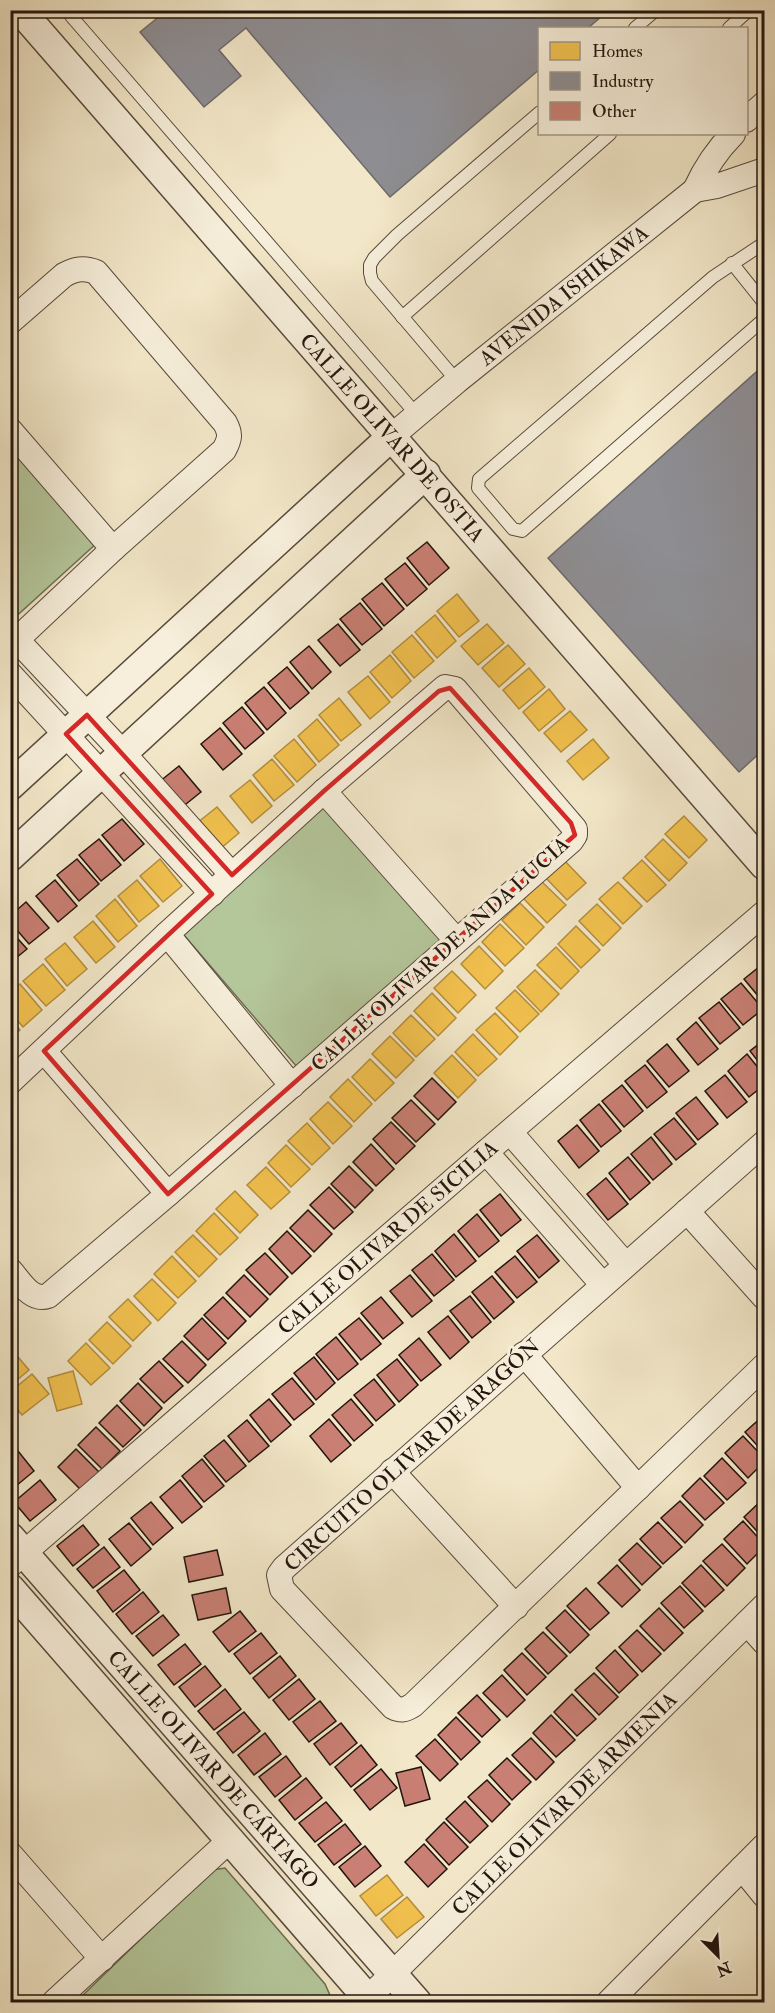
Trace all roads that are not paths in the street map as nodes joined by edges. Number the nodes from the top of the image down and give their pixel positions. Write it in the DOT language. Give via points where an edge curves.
graph roads {
  1 [pos="20,10"];
  2 [pos="656,10"];
  3 [pos="749,10"];
  4 [pos="71,16"];
  5 [pos="636,27"];
  6 [pos="730,27"];
  7 [pos="765,104"];
  8 [pos="538,114"];
  9 [pos="748,119"];
  10 [pos="609,135"];
  11 [pos="732,135"];
  12 [pos="765,170"];
  13 [pos="695,190"];
  14 [pos="765,243"];
  15 [pos="732,263"];
  16 [pos="765,303"];
  17 [pos="402,317"];
  18 [pos="765,320"];
  19 [pos="10,322"];
  20 [pos="457,381"];
  21 [pos="425,408"];
  22 [pos="10,430"];
  23 [pos="392,436"];
  24 [pos="426,474"];
  25 [pos="113,549"];
  26 [pos="14,643"];
  27 [pos="10,674"];
  28 [pos="87,715"];
  29 [pos="66,734"];
  30 [pos="124,754"];
  31 [pos="102,774"];
  32 [pos="10,786"];
  33 [pos="324,791"];
  34 [pos="10,857"];
  35 [pos="765,865"];
  36 [pos="232,875"];
  37 [pos="212,894"];
  38 [pos="765,913"];
  39 [pos="167,934"];
  40 [pos="456,940"];
  41 [pos="44,1051"];
  42 [pos="10,1082"];
  43 [pos="292,1086"];
  44 [pos="510,1132"];
  45 [pos="765,1143"];
  46 [pos="486,1152"];
  47 [pos="168,1194"];
  48 [pos="687,1211"];
  49 [pos="625,1264"];
  50 [pos="10,1270"];
  51 [pos="602,1284"];
  52 [pos="765,1297"];
  53 [pos="524,1354"];
  54 [pos="765,1366"];
  55 [pos="392,1471"];
  56 [pos="638,1488"];
  57 [pos="15,1552"];
  58 [pos="10,1588"];
  59 [pos="765,1606"];
  60 [pos="516,1607"];
  61 [pos="747,1623"];
  62 [pos="765,1642"];
  63 [pos="230,1840"];
  64 [pos="765,1846"];
  65 [pos="10,1854"];
  66 [pos="742,1869"];
  67 [pos="765,1895"];
  68 [pos="102,1959"];
  69 [pos="393,1975"];
  70 [pos="622,1998"];
  71 [pos="368,2001"];
  72 [pos="55,2002"];
  73 [pos="417,2002"];
  1 -- 23 [label="street, CALLE OLIVAR DE OSTIA"];
  2 -- 5 [label="lane"];
  3 -- 6 [label="lane"];
  4 -- 21 [label="lane"];
  7 -- 9 [label="street"];
  8 -- 17 [label="lane" via="374,258 370,265 372,281"];
  10 -- 17 [label="lane"];
  11 -- 13 [label="street, AVENIDA ISHIKAWA" via="718,149"];
  12 -- 13 [label="street, AVENIDA ISHIKAWA"];
  13 -- 20 [label="street, AVENIDA ISHIKAWA"];
  14 -- 15 [label="lane"];
  15 -- 16 [label="lane"];
  15 -- 18 [label="lane" via="479,479 478,488 513,529 522,531"];
  17 -- 20 [label="lane"];
  19 -- 25 [label="street" via="64,275 88,268 96,272 225,423 229,440 224,450"];
  20 -- 21 [label="street, AVENIDA ISHIKAWA"];
  21 -- 23 [label="street, AVENIDA ISHIKAWA"];
  22 -- 25 [label="street"];
  23 -- 24 [label="street, CALLE OLIVAR DE OSTIA"];
  23 -- 28 [label="street"];
  24 -- 30 [label="street"];
  24 -- 35 [label="street, CALLE OLIVAR DE OSTIA"];
  25 -- 26 [label="street"];
  26 -- 28 [label="street"];
  27 -- 29 [label="street"];
  28 -- 29 [label="street"];
  28 -- 30 [label="street"];
  29 -- 31 [label="street"];
  29 -- 32 [label="street"];
  30 -- 31 [label="street"];
  30 -- 36 [label="street"];
  31 -- 34 [label="street"];
  31 -- 37 [label="street"];
  33 -- 36 [label="street, CALLE OLIVAR DE ANDA LUCIA"];
  33 -- 40 [label="street"];
  33 -- 40 [label="street, CALLE OLIVAR DE ANDA LUCIA" via="445,687 455,689 572,823 575,835"];
  36 -- 37 [label="street, CALLE OLIVAR DE ANDA LUCIA"];
  37 -- 39 [label="street, CALLE OLIVAR DE ANDA LUCIA"];
  38 -- 44 [label="street, CALLE OLIVAR DE SICILIA"];
  39 -- 41 [label="street, CALLE OLIVAR DE ANDA LUCIA"];
  39 -- 43 [label="street"];
  40 -- 43 [label="street, CALLE OLIVAR DE ANDA LUCIA"];
  41 -- 42 [label="street, CALLE OLIVAR DE ANDA LUCIA"];
  41 -- 47 [label="street"];
  43 -- 47 [label="street, CALLE OLIVAR DE ANDA LUCIA"];
  44 -- 46 [label="street, CALLE OLIVAR DE SICILIA"];
  44 -- 49 [label="street"];
  45 -- 48 [label="street, CIRCUITO OLIVAR DE ARAGÓN"];
  46 -- 51 [label="street"];
  46 -- 57 [label="street, CALLE OLIVAR DE SICILIA"];
  47 -- 50 [label="street, CALLE OLIVAR DE ANDA LUCIA" via="48,1296 33,1296"];
  48 -- 49 [label="street, CIRCUITO OLIVAR DE ARAGÓN"];
  48 -- 52 [label="street"];
  49 -- 51 [label="street, CIRCUITO OLIVAR DE ARAGÓN"];
  51 -- 53 [label="street, CIRCUITO OLIVAR DE ARAGÓN"];
  53 -- 55 [label="street, CIRCUITO OLIVAR DE ARAGÓN"];
  53 -- 56 [label="street"];
  54 -- 56 [label="street, CIRCUITO OLIVAR DE ARAGÓN"];
  55 -- 60 [label="street"];
  55 -- 60 [label="street, CIRCUITO OLIVAR DE ARAGÓN" via="284,1568 279,1575 282,1589 399,1710 414,1705"];
  56 -- 60 [label="street, CIRCUITO OLIVAR DE ARAGÓN"];
  57 -- 69 [label="street, CALLE OLIVAR DE CÁRTAGO"];
  58 -- 63 [label="street, CALLE OLIVAR DE CÁRTAGO"];
  59 -- 61 [label="street, CALLE OLIVAR DE ARMENIA"];
  61 -- 62 [label="street"];
  61 -- 69 [label="street, CALLE OLIVAR DE ARMENIA"];
  63 -- 68 [label="street"];
  63 -- 71 [label="street, CALLE OLIVAR DE CÁRTAGO"];
  64 -- 66 [label="street"];
  65 -- 68 [label="street"];
  66 -- 67 [label="street"];
  66 -- 70 [label="street"];
  68 -- 72 [label="street"];
  69 -- 71 [label="street, CALLE OLIVAR DE ARMENIA"];
  69 -- 73 [label="street, CALLE OLIVAR DE CÁRTAGO"];
}
